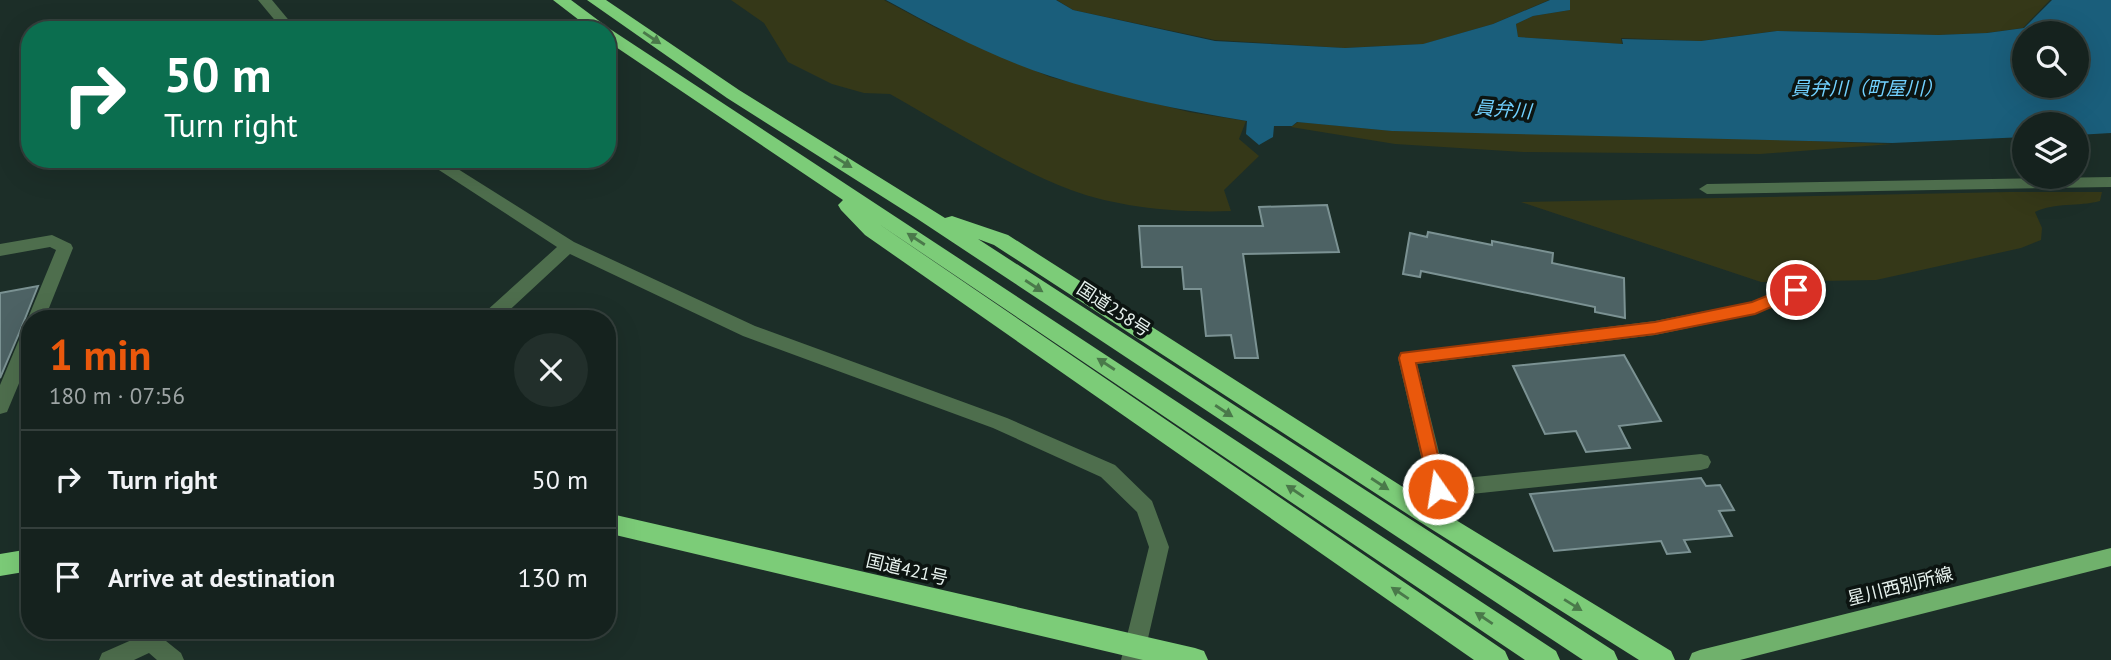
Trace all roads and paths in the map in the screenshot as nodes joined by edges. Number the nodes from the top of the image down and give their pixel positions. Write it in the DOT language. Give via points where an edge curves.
graph roads {
  1 [pos="265,0"];
  2 [pos="561,0"];
  3 [pos="596,0"];
  4 [pos="282,21"];
  5 [pos="590,21"];
  6 [pos="616,39"];
  7 [pos="444,168"];
  8 [pos="818,175"];
  9 [pos="2111,182"];
  10 [pos="1707,189"];
  11 [pos="923,213"];
  12 [pos="568,246"];
  13 [pos="0,250"];
  14 [pos="1796,290"];
  15 [pos="40,310"];
  16 [pos="499,310"];
  17 [pos="21,357"];
  18 [pos="0,407"];
  19 [pos="1701,462"];
  20 [pos="1438,489"];
  21 [pos="1420,510"];
  22 [pos="616,525"];
  23 [pos="2111,557"];
  24 [pos="21,562"];
  25 [pos="0,565"];
  26 [pos="151,639"];
  27 [pos="159,639"];
  28 [pos="1133,654"];
  29 [pos="1598,656"];
  30 [pos="1544,658"];
  31 [pos="110,660"];
  32 [pos="173,660"];
  33 [pos="1195,660"];
  34 [pos="1496,660"];
  35 [pos="1662,660"];
  36 [pos="1700,660"];
  1 -- 4 [label="street"];
  2 -- 5 [label="highway"];
  3 -- 11 [label="highway, 国道258号, one-way" via="733,94"];
  6 -- 8 [label="highway"];
  7 -- 12 [label="street"];
  30 -- 8 [label="highway, one-way"];
  34 -- 8 [label="highway, one-way" via="872,230"];
  9 -- 10 [label="street"];
  11 -- 21 [label="highway, one-way" via="1001,240"];
  11 -- 29 [label="highway, 国道258号, one-way"];
  12 -- 16 [label="street"];
  12 -- 28 [label="street" via="749,331 1000,423 1108,471 1145,507 1159,547"];
  13 -- 15 [label="street" via="51,241 65,248"];
  14 -- 20 [label="street" via="1755,308 1655,328 1407,358"];
  17 -- 18 [label="street"];
  19 -- 20 [label="street"];
  20 -- 21 [label="street"];
  21 -- 35 [label="highway, one-way"];
  22 -- 28 [label="highway, 国道421号"];
  23 -- 36 [label="main road, 星川西別所線"];
  24 -- 25 [label="highway"];
  26 -- 31 [label="street"];
  27 -- 32 [label="street"];
  28 -- 33 [label="highway, 国道421号"];
}
